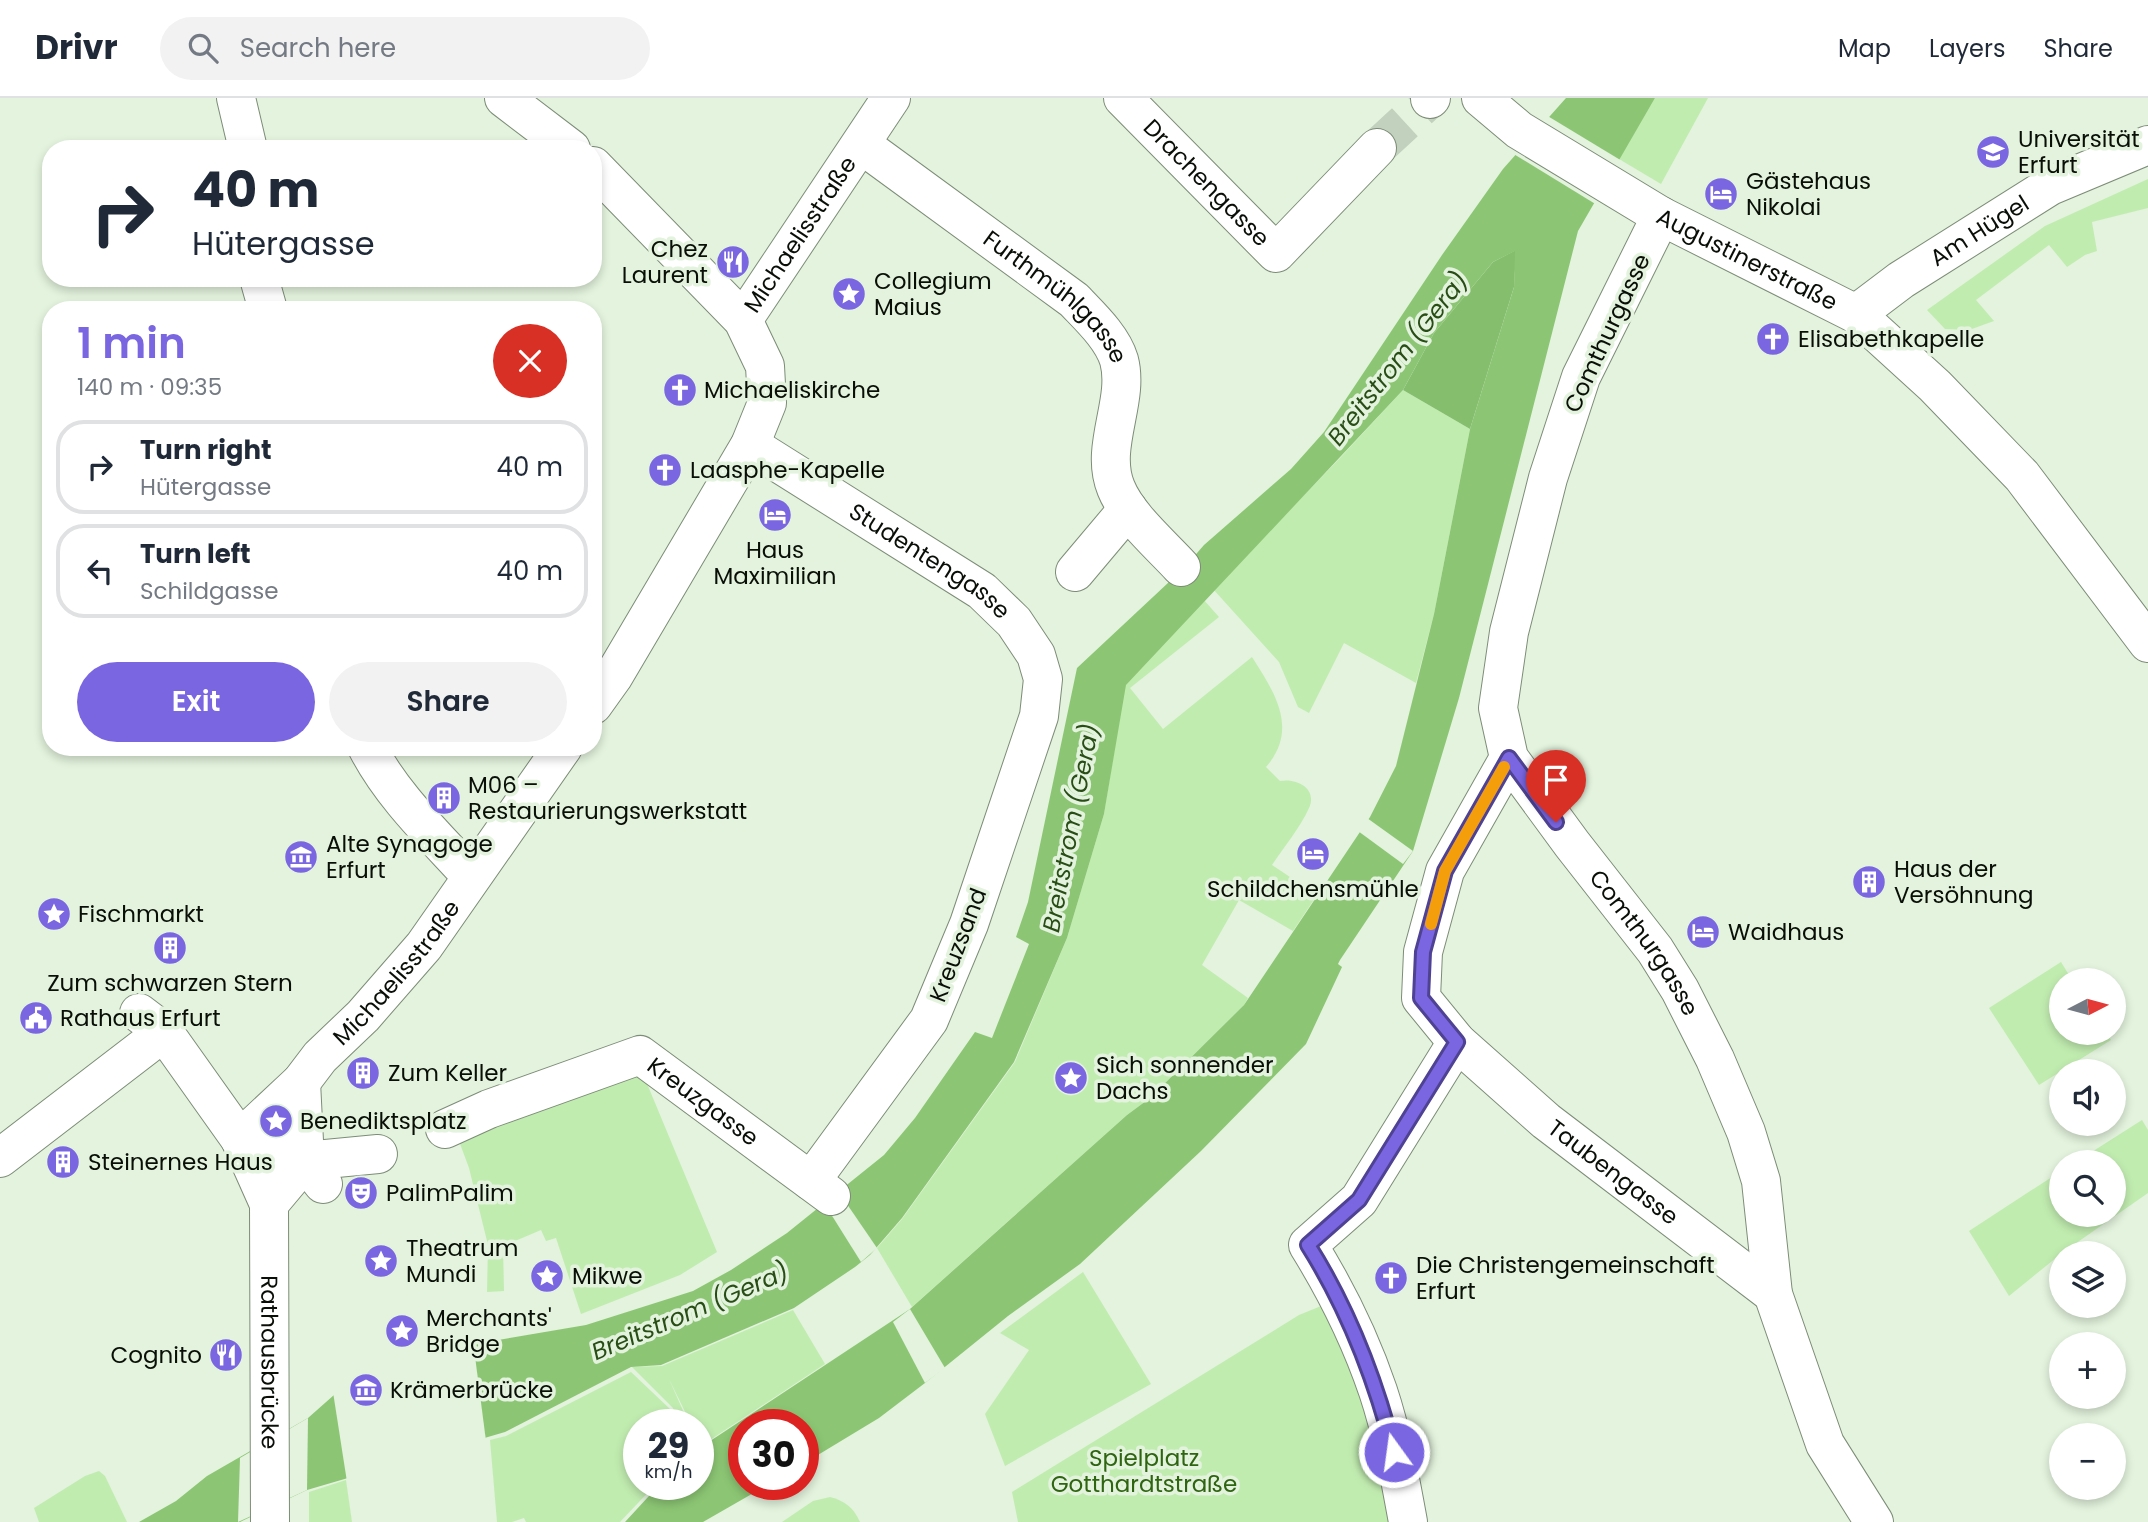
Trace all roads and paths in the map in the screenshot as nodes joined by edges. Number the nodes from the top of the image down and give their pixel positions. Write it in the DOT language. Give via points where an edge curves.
graph roads {
  1 [pos="236,98"];
  2 [pos="504,98"];
  3 [pos="891,98"];
  4 [pos="1123,98"];
  5 [pos="1481,98"];
  6 [pos="246,140"];
  7 [pos="559,140"];
  8 [pos="862,145"];
  9 [pos="2148,145"];
  10 [pos="1377,148"];
  11 [pos="602,175"];
  12 [pos="1654,211"];
  13 [pos="1856,314"];
  14 [pos="743,320"];
  15 [pos="751,445"];
  16 [pos="1128,509"];
  17 [pos="1181,568"];
  18 [pos="1075,572"];
  19 [pos="2148,643"];
  20 [pos="1043,680"];
  21 [pos="602,692"];
  22 [pos="372,756"];
  23 [pos="557,756"];
  24 [pos="1509,758"];
  25 [pos="471,876"];
  26 [pos="1457,1042"];
  27 [pos="311,1069"];
  28 [pos="445,1129"];
  29 [pos="240,1139"];
  30 [pos="378,1154"];
  31 [pos="0,1158"];
  32 [pos="314,1172"];
  33 [pos="821,1188"];
  34 [pos="269,1204"];
  35 [pos="1773,1294"];
  36 [pos="270,1514"];
  37 [pos="1408,1522"];
  38 [pos="1874,1522"];
  1 -- 6 [label="street"];
  2 -- 7 [label="street"];
  3 -- 8 [label="street, Michaelisstraße"];
  4 -- 10 [label="street, Drachengasse" via="1276,253"];
  5 -- 12 [label="street, Augustinerstraße" via="1519,130"];
  8 -- 14 [label="street, Michaelisstraße"];
  8 -- 16 [label="street, Furthmühlgasse" via="1074,300 1102,331 1118,358 1122,379 1111,449 1115,487"];
  9 -- 13 [label="street, Am Hügel" via="2049,186"];
  11 -- 14 [label="street"];
  12 -- 13 [label="street, Augustinerstraße"];
  12 -- 24 [label="street, Comthurgasse" via="1581,377 1548,478 1509,632 1498,708"];
  13 -- 19 [label="street, Augustinerstraße" via="1935,386 2022,476"];
  14 -- 15 [label="street, Michaelisstraße" via="765,366 767,403"];
  15 -- 20 [label="street, Studentengasse" via="982,591 1014,622 1036,655"];
  15 -- 21 [label="street, Michaelisstraße"];
  16 -- 17 [label="street, Furthmühlgasse"];
  16 -- 18 [label="street"];
  20 -- 33 [label="street, Kreuzsand" via="1039,716 968,924 929,1020"];
  22 -- 25 [label="street" via="405,803"];
  23 -- 25 [label="street, Michaelisstraße"];
  24 -- 26 [label="street, Taubengasse" via="1445,871 1423,952 1421,998"];
  24 -- 35 [label="street, Comthurgasse" via="1656,950 1715,1059 1761,1181"];
  25 -- 27 [label="street, Michaelisstraße" via="424,946"];
  26 -- 35 [label="street, Taubengasse" via="1546,1121"];
  26 -- 37 [label="street" via="1359,1200 1308,1245 1334,1285 1378,1390"];
  27 -- 29 [label="street"];
  27 -- 32 [label="street"];
  28 -- 33 [label="street, Kreuzgasse" via="640,1055"];
  29 -- 31 [label="street" via="151,1023"];
  29 -- 32 [label="street"];
  29 -- 34 [label="street"];
  30 -- 32 [label="street"];
  32 -- 34 [label="street"];
  34 -- 36 [label="street, Rathausbrücke"];
  35 -- 38 [label="street, Comthurgasse" via="1825,1444"];
}
